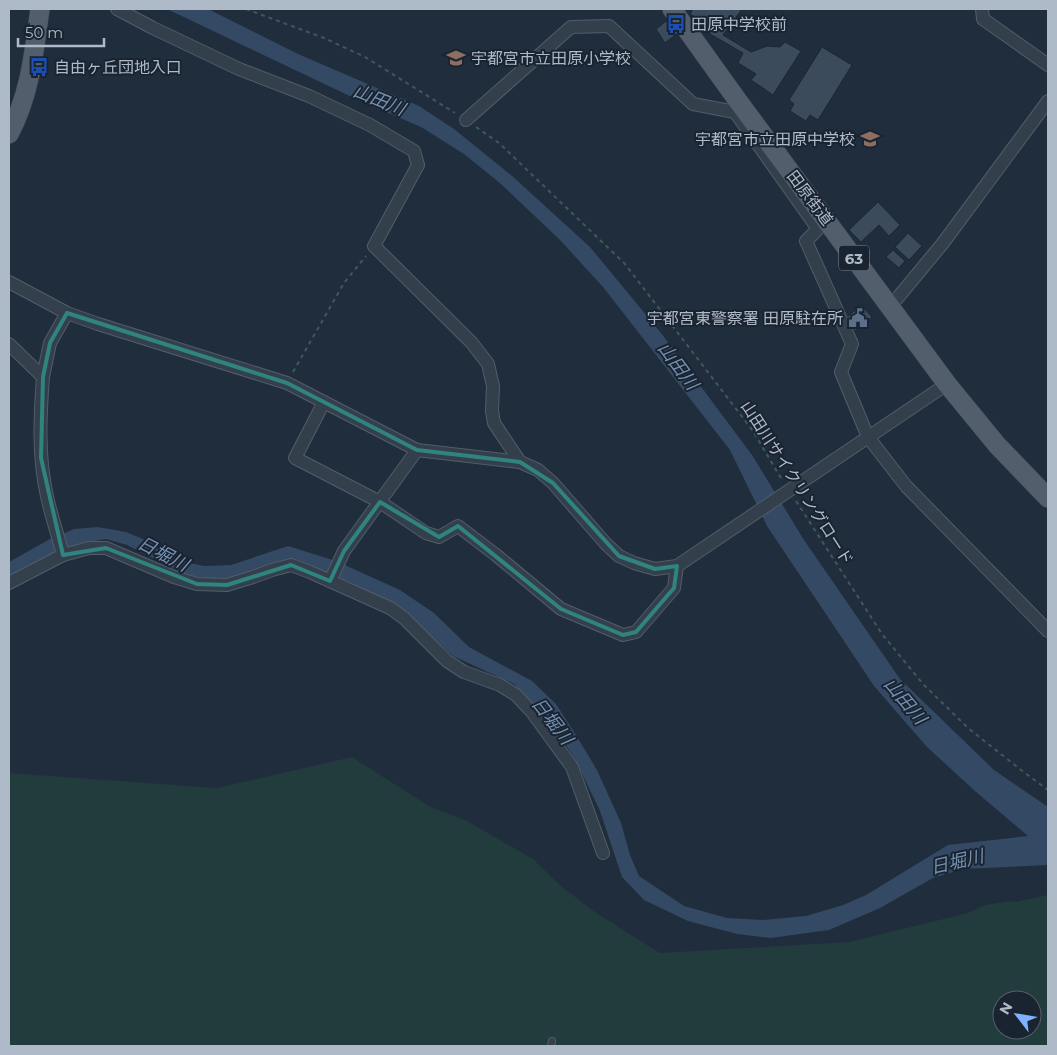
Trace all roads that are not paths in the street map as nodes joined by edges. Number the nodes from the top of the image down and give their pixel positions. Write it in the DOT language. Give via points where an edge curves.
graph roads {
  1 [pos="40,9"];
  2 [pos="117,9"];
  3 [pos="672,9"];
  4 [pos="982,9"];
  5 [pos="1048,66"];
  6 [pos="1048,101"];
  7 [pos="14,115"];
  8 [pos="466,120"];
  9 [pos="9,134"];
  10 [pos="9,282"];
  11 [pos="890,307"];
  12 [pos="67,313"];
  13 [pos="9,344"];
  14 [pos="43,377"];
  15 [pos="947,384"];
  16 [pos="324,402"];
  17 [pos="868,437"];
  18 [pos="417,450"];
  19 [pos="520,462"];
  20 [pos="1048,498"];
  21 [pos="380,502"];
  22 [pos="63,555"];
  23 [pos="677,566"];
  24 [pos="330,581"];
  25 [pos="9,583"];
  26 [pos="1048,631"];
  27 [pos="603,853"];
  1 -- 7 [label="main road" via="26,95"];
  2 -- 19 [label="street" via="239,69 309,96 370,125 414,151 418,165 374,246 488,364 493,386 494,423"];
  3 -- 11 [label="main road, 田原街道 / 63"];
  4 -- 5 [label="street" via="983,19"];
  6 -- 11 [label="street" via="943,243"];
  7 -- 9 [label="main road"];
  8 -- 17 [label="street" via="571,27 610,26 693,104 735,112 818,229 806,241 852,344 841,372"];
  10 -- 12 [label="street"];
  11 -- 15 [label="main road, 田原街道 / 63"];
  12 -- 14 [label="street" via="50,343"];
  12 -- 16 [label="street" via="287,383"];
  13 -- 14 [label="street"];
  14 -- 22 [label="street" via="41,458 46,494"];
  15 -- 17 [label="street"];
  15 -- 20 [label="main road, 田原街道 / 63" via="997,445"];
  16 -- 18 [label="street"];
  16 -- 21 [label="street" via="294,458"];
  17 -- 23 [label="street"];
  17 -- 26 [label="street" via="906,486"];
  18 -- 19 [label="street"];
  18 -- 21 [label="street"];
  19 -- 23 [label="street" via="538,470 552,483 619,556 656,569"];
  21 -- 23 [label="street" via="426,533 438,537 458,526 561,609 623,635 636,632 674,588"];
  21 -- 24 [label="street" via="344,551"];
  22 -- 24 [label="street" via="89,548 106,548 197,584 227,585 291,565"];
  22 -- 25 [label="street"];
  24 -- 27 [label="street" via="390,608 447,661 464,672 500,685 516,696 532,712 572,768"];
}
